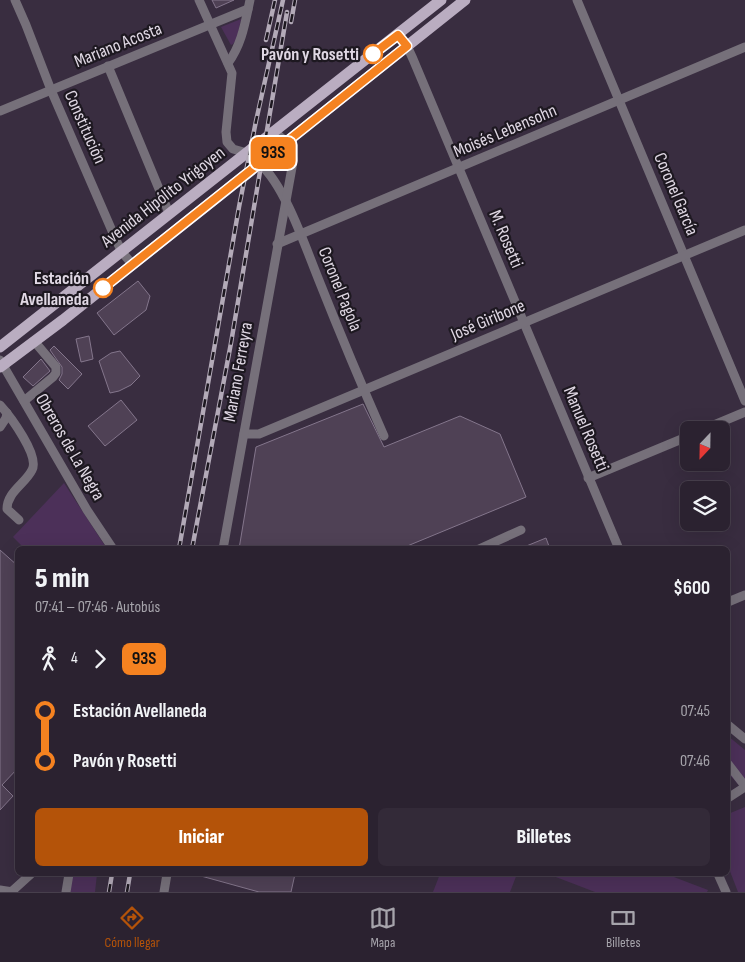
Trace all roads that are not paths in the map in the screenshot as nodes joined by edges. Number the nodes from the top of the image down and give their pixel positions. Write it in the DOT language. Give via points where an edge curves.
graph roads {
  1 [pos="15,0"];
  2 [pos="199,0"];
  3 [pos="441,0"];
  4 [pos="465,0"];
  5 [pos="577,0"];
  6 [pos="249,4"];
  7 [pos="209,24"];
  8 [pos="398,35"];
  9 [pos="407,46"];
  10 [pos="745,48"];
  11 [pos="228,63"];
  12 [pos="108,66"];
  13 [pos="51,90"];
  14 [pos="619,100"];
  15 [pos="0,111"];
  16 [pos="274,131"];
  17 [pos="287,142"];
  18 [pos="247,153"];
  19 [pos="260,164"];
  20 [pos="459,168"];
  21 [pos="285,202"];
  22 [pos="169,214"];
  23 [pos="745,230"];
  24 [pos="300,235"];
  25 [pos="278,244"];
  26 [pos="122,252"];
  27 [pos="684,256"];
  28 [pos="132,264"];
  29 [pos="524,322"];
  30 [pos="34,341"];
  31 [pos="0,347"];
  32 [pos="1,364"];
  33 [pos="363,390"];
  34 [pos="24,401"];
  35 [pos="745,401"];
  36 [pos="0,405"];
  37 [pos="745,412"];
  38 [pos="7,413"];
  39 [pos="724,421"];
  40 [pos="0,427"];
  41 [pos="244,434"];
  42 [pos="384,436"];
  43 [pos="680,440"];
  44 [pos="588,478"];
  45 [pos="19,520"];
  46 [pos="521,530"];
  47 [pos="111,546"];
  48 [pos="224,546"];
  49 [pos="486,546"];
  50 [pos="618,546"];
  51 [pos="745,595"];
  52 [pos="730,601"];
  53 [pos="730,727"];
  54 [pos="745,739"];
  55 [pos="730,767"];
  56 [pos="745,786"];
  57 [pos="730,797"];
  58 [pos="29,876"];
  59 [pos="69,876"];
  60 [pos="167,876"];
  61 [pos="719,876"];
  62 [pos="0,890"];
  63 [pos="12,892"];
  64 [pos="66,892"];
  65 [pos="164,892"];
  66 [pos="726,892"];
  1 -- 13 [label="street, Constitución"];
  2 -- 7 [label="street"];
  3 -- 8 [label="main road, Avenida Hipólito Yrigoyen"];
  4 -- 9 [label="main road, Avenida Hipólito Yrigoyen"];
  5 -- 14 [label="street, Coronel García"];
  6 -- 7 [label="street, Mariano Acosta"];
  6 -- 11 [label="street" via="240,42"];
  7 -- 11 [label="street"];
  7 -- 12 [label="street, Mariano Acosta"];
  8 -- 9 [label="street"];
  8 -- 16 [label="main road, Avenida Hipólito Yrigoyen"];
  9 -- 17 [label="main road, Avenida Hipólito Yrigoyen"];
  9 -- 20 [label="street"];
  10 -- 14 [label="street, Moisés Lebensohn"];
  11 -- 18 [label="street" via="233,77 226,138 233,149"];
  12 -- 13 [label="street, Mariano Acosta"];
  12 -- 22 [label="street"];
  13 -- 15 [label="street, Mariano Acosta"];
  13 -- 26 [label="street, Constitución"];
  14 -- 20 [label="street, Moisés Lebensohn"];
  14 -- 27 [label="street, Coronel García"];
  16 -- 17 [label="street"];
  16 -- 18 [label="main road, Avenida Hipólito Yrigoyen"];
  17 -- 19 [label="main road, Avenida Hipólito Yrigoyen"];
  17 -- 21 [label="street, Mariano Ferreyra" via="293,162"];
  18 -- 22 [label="main road, Avenida Hipólito Yrigoyen"];
  19 -- 21 [label="street" via="274,180"];
  19 -- 28 [label="main road, Avenida Hipólito Yrigoyen"];
  20 -- 24 [label="street, Moisés Lebensohn"];
  20 -- 29 [label="street, M. Rosetti"];
  21 -- 24 [label="street, Coronel Pagola"];
  21 -- 25 [label="street, Mariano Ferreyra"];
  22 -- 26 [label="main road, Avenida Hipólito Yrigoyen"];
  23 -- 27 [label="street, José Giribone"];
  24 -- 25 [label="street, Moisés Lebensohn"];
  24 -- 33 [label="street, Coronel Pagola"];
  25 -- 41 [label="street, Mariano Ferreyra"];
  26 -- 28 [label="street, Constitución"];
  26 -- 31 [label="main road, Avenida Hipólito Yrigoyen"];
  27 -- 29 [label="street, José Giribone"];
  27 -- 35 [label="street, Coronel García"];
  28 -- 30 [label="main road, Avenida Hipólito Yrigoyen"];
  29 -- 33 [label="street, José Giribone"];
  29 -- 44 [label="street, Manuel Rosetti"];
  30 -- 32 [label="main road, Avenida Hipólito Yrigoyen"];
  30 -- 34 [label="street" via="56,367 56,373"];
  32 -- 34 [label="street, Obreros de La Negra"];
  33 -- 41 [label="street, José Giribone" via="259,434"];
  33 -- 42 [label="street, Coronel Pagola"];
  34 -- 47 [label="street, Obreros de La Negra"];
  36 -- 38 [label="street"];
  37 -- 39 [label="street"];
  38 -- 40 [label="street"];
  38 -- 45 [label="street" via="34,462 32,470 7,503 7,509"];
  41 -- 48 [label="street, Mariano Ferreyra"];
  43 -- 44 [label="street"];
  44 -- 50 [label="street, Manuel Rosetti"];
  46 -- 49 [label="street"];
  51 -- 52 [label="street"];
  53 -- 54 [label="street"];
  55 -- 56 [label="street"];
  56 -- 57 [label="street"];
  58 -- 63 [label="street"];
  59 -- 64 [label="street"];
  60 -- 65 [label="street"];
  61 -- 66 [label="street"];
  62 -- 63 [label="street"];
}
